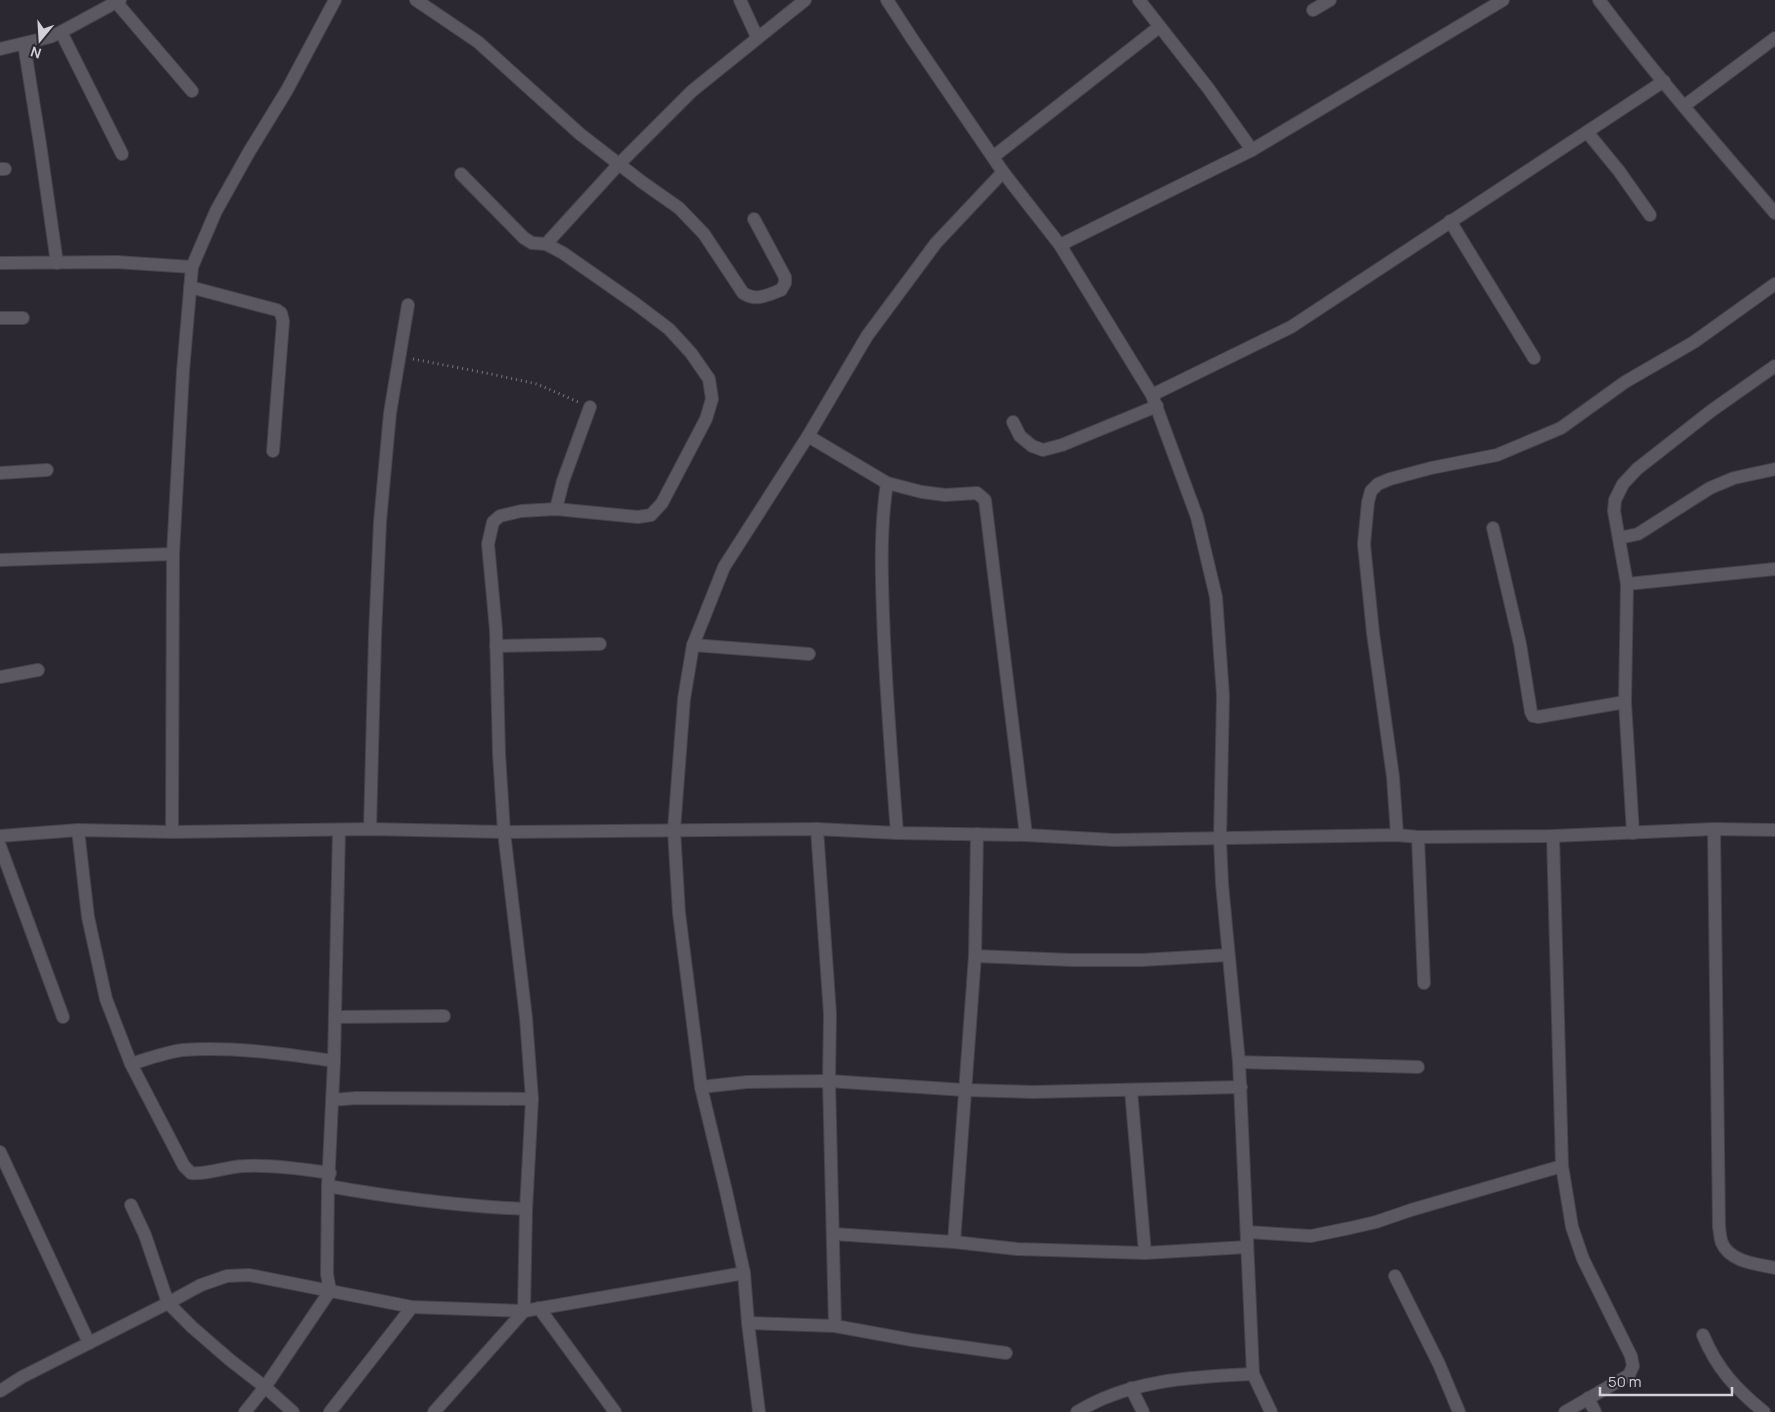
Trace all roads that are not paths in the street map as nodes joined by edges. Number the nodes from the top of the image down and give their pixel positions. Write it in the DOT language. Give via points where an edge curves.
graph roads {
  1 [pos="335,0"];
  2 [pos="416,0"];
  3 [pos="740,0"];
  4 [pos="805,0"];
  5 [pos="887,0"];
  6 [pos="1139,0"];
  7 [pos="1330,0"];
  8 [pos="1503,0"];
  9 [pos="1599,0"];
  10 [pos="118,1"];
  11 [pos="1312,10"];
  12 [pos="1159,26"];
  13 [pos="61,32"];
  14 [pos="757,37"];
  15 [pos="1775,38"];
  16 [pos="24,44"];
  17 [pos="0,49"];
  18 [pos="1664,80"];
  19 [pos="192,91"];
  20 [pos="1684,106"];
  21 [pos="1587,132"];
  22 [pos="1252,150"];
  23 [pos="122,154"];
  24 [pos="993,158"];
  25 [pos="619,164"];
  26 [pos="1003,172"];
  27 [pos="461,174"];
  28 [pos="1775,213"];
  29 [pos="1650,215"];
  30 [pos="754,219"];
  31 [pos="1450,221"];
  32 [pos="546,244"];
  33 [pos="1060,245"];
  34 [pos="0,263"];
  35 [pos="57,263"];
  36 [pos="192,267"];
  37 [pos="1775,284"];
  38 [pos="190,288"];
  39 [pos="408,305"];
  40 [pos="0,318"];
  41 [pos="23,318"];
  42 [pos="1534,358"];
  43 [pos="1775,366"];
  44 [pos="1154,400"];
  45 [pos="590,407"];
  46 [pos="1013,422"];
  47 [pos="808,436"];
  48 [pos="273,451"];
  49 [pos="1775,469"];
  50 [pos="47,470"];
  51 [pos="0,473"];
  52 [pos="887,483"];
  53 [pos="556,509"];
  54 [pos="1493,528"];
  55 [pos="1619,538"];
  56 [pos="173,554"];
  57 [pos="0,560"];
  58 [pos="1775,568"];
  59 [pos="1627,584"];
  60 [pos="600,644"];
  61 [pos="693,645"];
  62 [pos="496,646"];
  63 [pos="809,654"];
  64 [pos="38,670"];
  65 [pos="0,677"];
  66 [pos="1625,702"];
  67 [pos="370,829"];
  68 [pos="817,829"];
  69 [pos="1714,829"];
  70 [pos="78,830"];
  71 [pos="339,830"];
  72 [pos="674,830"];
  73 [pos="1775,830"];
  74 [pos="172,832"];
  75 [pos="504,832"];
  76 [pos="897,833"];
  77 [pos="1633,833"];
  78 [pos="977,834"];
  79 [pos="1026,835"];
  80 [pos="1397,835"];
  81 [pos="0,836"];
  82 [pos="1553,836"];
  83 [pos="1418,837"];
  84 [pos="1220,839"];
  85 [pos="0,846"];
  86 [pos="975,956"];
  87 [pos="1228,956"];
  88 [pos="1424,983"];
  89 [pos="444,1016"];
  90 [pos="63,1017"];
  91 [pos="335,1017"];
  92 [pos="334,1061"];
  93 [pos="1239,1062"];
  94 [pos="131,1064"];
  95 [pos="1418,1067"];
  96 [pos="830,1081"];
  97 [pos="701,1086"];
  98 [pos="1240,1087"];
  99 [pos="964,1090"];
  100 [pos="1132,1090"];
  101 [pos="532,1099"];
  102 [pos="332,1100"];
  103 [pos="0,1152"];
  104 [pos="1562,1166"];
  105 [pos="330,1173"];
  106 [pos="328,1186"];
  107 [pos="131,1205"];
  108 [pos="526,1209"];
  109 [pos="1247,1232"];
  110 [pos="834,1234"];
  111 [pos="954,1242"];
  112 [pos="1247,1247"];
  113 [pos="1145,1253"];
  114 [pos="1775,1268"];
  115 [pos="744,1273"];
  116 [pos="1395,1276"];
  117 [pos="330,1291"];
  118 [pos="168,1303"];
  119 [pos="412,1307"];
  120 [pos="539,1308"];
  121 [pos="524,1311"];
  122 [pos="748,1323"];
  123 [pos="835,1326"];
  124 [pos="1703,1335"];
  125 [pos="89,1343"];
  126 [pos="1006,1353"];
  127 [pos="1253,1374"];
  128 [pos="265,1387"];
  129 [pos="1131,1388"];
  130 [pos="0,1390"];
  131 [pos="1588,1398"];
  132 [pos="246,1412"];
  133 [pos="293,1412"];
  134 [pos="330,1412"];
  135 [pos="434,1412"];
  136 [pos="615,1412"];
  137 [pos="759,1412"];
  138 [pos="1077,1412"];
  139 [pos="1143,1412"];
  140 [pos="1270,1412"];
  141 [pos="1459,1412"];
  142 [pos="1565,1412"];
  143 [pos="1596,1412"];
  144 [pos="1764,1412"];
  1 -- 36 [label="street" via="216,212"];
  2 -- 25 [label="street" via="478,42 580,134"];
  3 -- 14 [label="street"];
  4 -- 14 [label="street"];
  5 -- 24 [label="street"];
  6 -- 12 [label="street"];
  7 -- 11 [label="street"];
  8 -- 22 [label="street"];
  9 -- 18 [label="street"];
  10 -- 13 [label="street"];
  10 -- 19 [label="street"];
  12 -- 22 [label="street"];
  12 -- 24 [label="street"];
  13 -- 16 [label="street"];
  13 -- 23 [label="street"];
  14 -- 25 [label="street" via="692,91"];
  15 -- 20 [label="street"];
  16 -- 17 [label="street"];
  16 -- 35 [label="street"];
  18 -- 20 [label="street"];
  18 -- 21 [label="street"];
  20 -- 28 [label="street"];
  21 -- 29 [label="street"];
  21 -- 31 [label="street"];
  22 -- 33 [label="street"];
  24 -- 26 [label="street"];
  25 -- 30 [label="street" via="679,208 704,234 743,292 750,298 760,298 781,290 785,277"];
  25 -- 32 [label="street"];
  26 -- 33 [label="street"];
  26 -- 47 [label="street" via="936,243 866,336"];
  27 -- 32 [label="street" via="524,238 532,243"];
  31 -- 42 [label="street"];
  31 -- 44 [label="street" via="1291,327"];
  32 -- 53 [label="street" via="588,269 669,329 709,379 712,399 706,419 662,503 652,515 638,518"];
  33 -- 44 [label="street"];
  34 -- 35 [label="street"];
  35 -- 36 [label="street" via="116,262"];
  36 -- 38 [label="street"];
  37 -- 80 [label="street" via="1694,342 1624,382 1561,428 1497,455 1390,479 1372,491 1364,544 1393,777"];
  38 -- 48 [label="street" via="281,313"];
  38 -- 56 [label="street"];
  39 -- 67 [label="street" via="390,413 380,522"];
  40 -- 41 [label="street"];
  43 -- 55 [label="street" via="1637,469 1623,484 1614,500"];
  44 -- 46 [label="street" via="1062,445 1043,450 1020,436"];
  44 -- 84 [label="street" via="1197,517 1216,597 1223,696"];
  45 -- 53 [label="street"];
  47 -- 52 [label="street"];
  47 -- 61 [label="street" via="724,566"];
  49 -- 55 [label="street" via="1734,478 1710,488 1638,534"];
  50 -- 51 [label="street"];
  52 -- 76 [label="street" via="882,532 882,591"];
  52 -- 79 [label="street" via="937,494 977,494 985,500"];
  53 -- 62 [label="street" via="521,511 500,516 493,522 488,544"];
  54 -- 66 [label="street" via="1533,716"];
  55 -- 59 [label="street"];
  56 -- 57 [label="street"];
  56 -- 74 [label="street"];
  58 -- 59 [label="street"];
  59 -- 66 [label="street"];
  60 -- 62 [label="street"];
  61 -- 63 [label="street"];
  61 -- 72 [label="street" via="684,699"];
  62 -- 75 [label="street"];
  64 -- 65 [label="street"];
  66 -- 77 [label="street"];
  67 -- 71 [label="street"];
  67 -- 75 [label="street"];
  68 -- 72 [label="street"];
  68 -- 76 [label="street"];
  68 -- 96 [label="street" via="830,1014"];
  69 -- 73 [label="street"];
  69 -- 77 [label="street"];
  69 -- 114 [label="street" via="1721,1243 1728,1252 1743,1261"];
  70 -- 74 [label="street"];
  70 -- 81 [label="street"];
  70 -- 94 [label="street" via="88,917 106,999"];
  71 -- 74 [label="street"];
  71 -- 91 [label="street"];
  72 -- 75 [label="street"];
  72 -- 97 [label="street" via="680,923"];
  75 -- 101 [label="street"];
  76 -- 78 [label="street"];
  77 -- 82 [label="street"];
  78 -- 79 [label="street"];
  78 -- 86 [label="street"];
  79 -- 84 [label="street" via="1114,840"];
  80 -- 83 [label="street"];
  80 -- 84 [label="street"];
  82 -- 83 [label="street"];
  82 -- 104 [label="street"];
  83 -- 88 [label="street"];
  84 -- 87 [label="street"];
  85 -- 90 [label="street"];
  86 -- 87 [label="street" via="1142,960"];
  86 -- 99 [label="street"];
  87 -- 93 [label="street"];
  89 -- 91 [label="street"];
  91 -- 92 [label="street"];
  92 -- 94 [label="street" via="230,1050 182,1050"];
  92 -- 102 [label="street"];
  93 -- 95 [label="street"];
  93 -- 98 [label="street"];
  94 -- 105 [label="street" via="184,1166 191,1173 203,1174 243,1166"];
  96 -- 97 [label="street"];
  96 -- 99 [label="street"];
  96 -- 110 [label="street"];
  97 -- 115 [label="street"];
  98 -- 100 [label="street"];
  98 -- 109 [label="street"];
  99 -- 100 [label="street"];
  99 -- 111 [label="street"];
  100 -- 113 [label="street"];
  101 -- 102 [label="street"];
  101 -- 108 [label="street"];
  102 -- 105 [label="street"];
  103 -- 125 [label="street"];
  104 -- 109 [label="street" via="1350,1228 1311,1236"];
  104 -- 131 [label="street" via="1572,1227 1583,1259 1633,1366 1629,1375"];
  105 -- 106 [label="street"];
  106 -- 108 [label="street" via="471,1207"];
  106 -- 117 [label="street"];
  107 -- 118 [label="street" via="145,1235"];
  108 -- 121 [label="street"];
  109 -- 112 [label="street"];
  110 -- 111 [label="street"];
  110 -- 123 [label="street"];
  111 -- 113 [label="street"];
  112 -- 113 [label="street"];
  112 -- 127 [label="street"];
  115 -- 120 [label="street"];
  115 -- 122 [label="street"];
  116 -- 141 [label="street"];
  117 -- 118 [label="street" via="249,1275 227,1276 201,1285"];
  117 -- 119 [label="street"];
  117 -- 128 [label="street"];
  118 -- 125 [label="street"];
  118 -- 128 [label="street" via="230,1360"];
  119 -- 121 [label="street"];
  119 -- 134 [label="street"];
  120 -- 121 [label="street"];
  120 -- 136 [label="street"];
  121 -- 135 [label="street"];
  122 -- 123 [label="street"];
  122 -- 137 [label="street"];
  123 -- 126 [label="street"];
  124 -- 144 [label="street" via="1725,1374"];
  125 -- 130 [label="street"];
  127 -- 129 [label="street" via="1177,1379"];
  127 -- 140 [label="street"];
  128 -- 132 [label="street"];
  128 -- 133 [label="street"];
  129 -- 138 [label="street"];
  129 -- 139 [label="street"];
  131 -- 142 [label="street"];
  131 -- 143 [label="street"];
}
